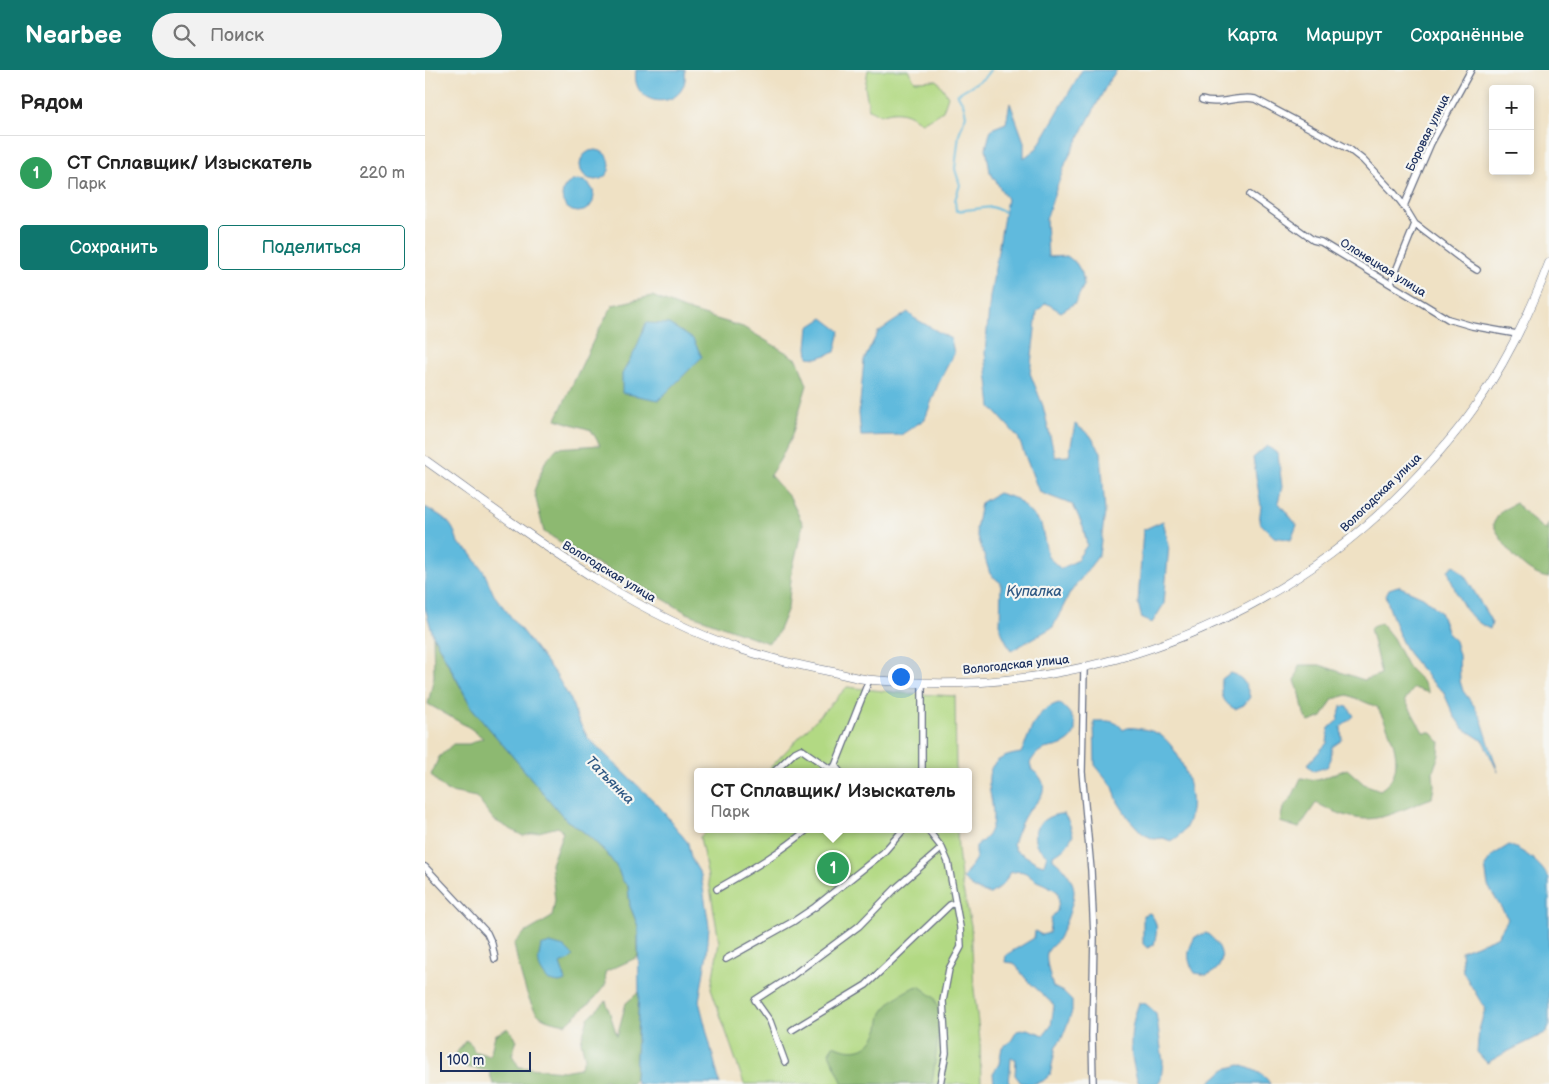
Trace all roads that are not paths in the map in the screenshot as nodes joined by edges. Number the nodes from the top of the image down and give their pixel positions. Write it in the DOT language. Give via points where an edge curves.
graph roads {
  1 [pos="1471,70"];
  2 [pos="1202,100"];
  3 [pos="1249,195"];
  4 [pos="1405,206"];
  5 [pos="1415,224"];
  6 [pos="1549,263"];
  7 [pos="1477,270"];
  8 [pos="1391,283"];
  9 [pos="1517,334"];
  10 [pos="425,460"];
  11 [pos="1084,668"];
  12 [pos="869,680"];
  13 [pos="922,684"];
  14 [pos="835,766"];
  15 [pos="778,768"];
  16 [pos="828,768"];
  17 [pos="831,768"];
  18 [pos="922,768"];
  19 [pos="803,833"];
  20 [pos="901,833"];
  21 [pos="930,833"];
  22 [pos="942,848"];
  23 [pos="425,867"];
  24 [pos="717,890"];
  25 [pos="955,903"];
  26 [pos="495,959"];
  27 [pos="726,959"];
  28 [pos="792,1030"];
  29 [pos="785,1062"];
  30 [pos="940,1084"];
  31 [pos="1093,1084"];
  1 -- 4 [label="street, Боровая улица" via="1431,143"];
  2 -- 4 [label="street" via="1211,103 1255,99 1329,137 1363,160"];
  3 -- 8 [label="street, Олонецкая улица" via="1313,240"];
  4 -- 5 [label="street"];
  5 -- 7 [label="street"];
  5 -- 8 [label="street"];
  6 -- 9 [label="main road, Вологодская улица"];
  8 -- 9 [label="street, Олонецкая улица" via="1448,319"];
  9 -- 11 [label="main road, Вологодская улица" via="1491,382 1455,434 1419,475 1347,543 1290,583 1214,624 1160,646"];
  10 -- 12 [label="main road, Вологодская улица" via="561,556 626,598 663,617 741,650"];
  11 -- 13 [label="main road, Вологодская улица" via="1018,678"];
  11 -- 31 [label="street" via="1082,772 1094,936"];
  12 -- 13 [label="main road, Вологодская улица"];
  12 -- 14 [label="street"];
  13 -- 18 [label="street"];
  14 -- 17 [label="street"];
  15 -- 16 [label="street" via="801,749"];
  19 -- 24 [label="street"];
  20 -- 27 [label="street" via="883,853 815,907"];
  21 -- 22 [label="street"];
  22 -- 25 [label="street" via="948,862"];
  22 -- 29 [label="street" via="859,926 755,1000 769,1021"];
  23 -- 26 [label="street" via="487,933"];
  25 -- 28 [label="street" via="949,905 866,985"];
  25 -- 30 [label="street" via="961,947 949,969 943,1001 945,1053"];
}
